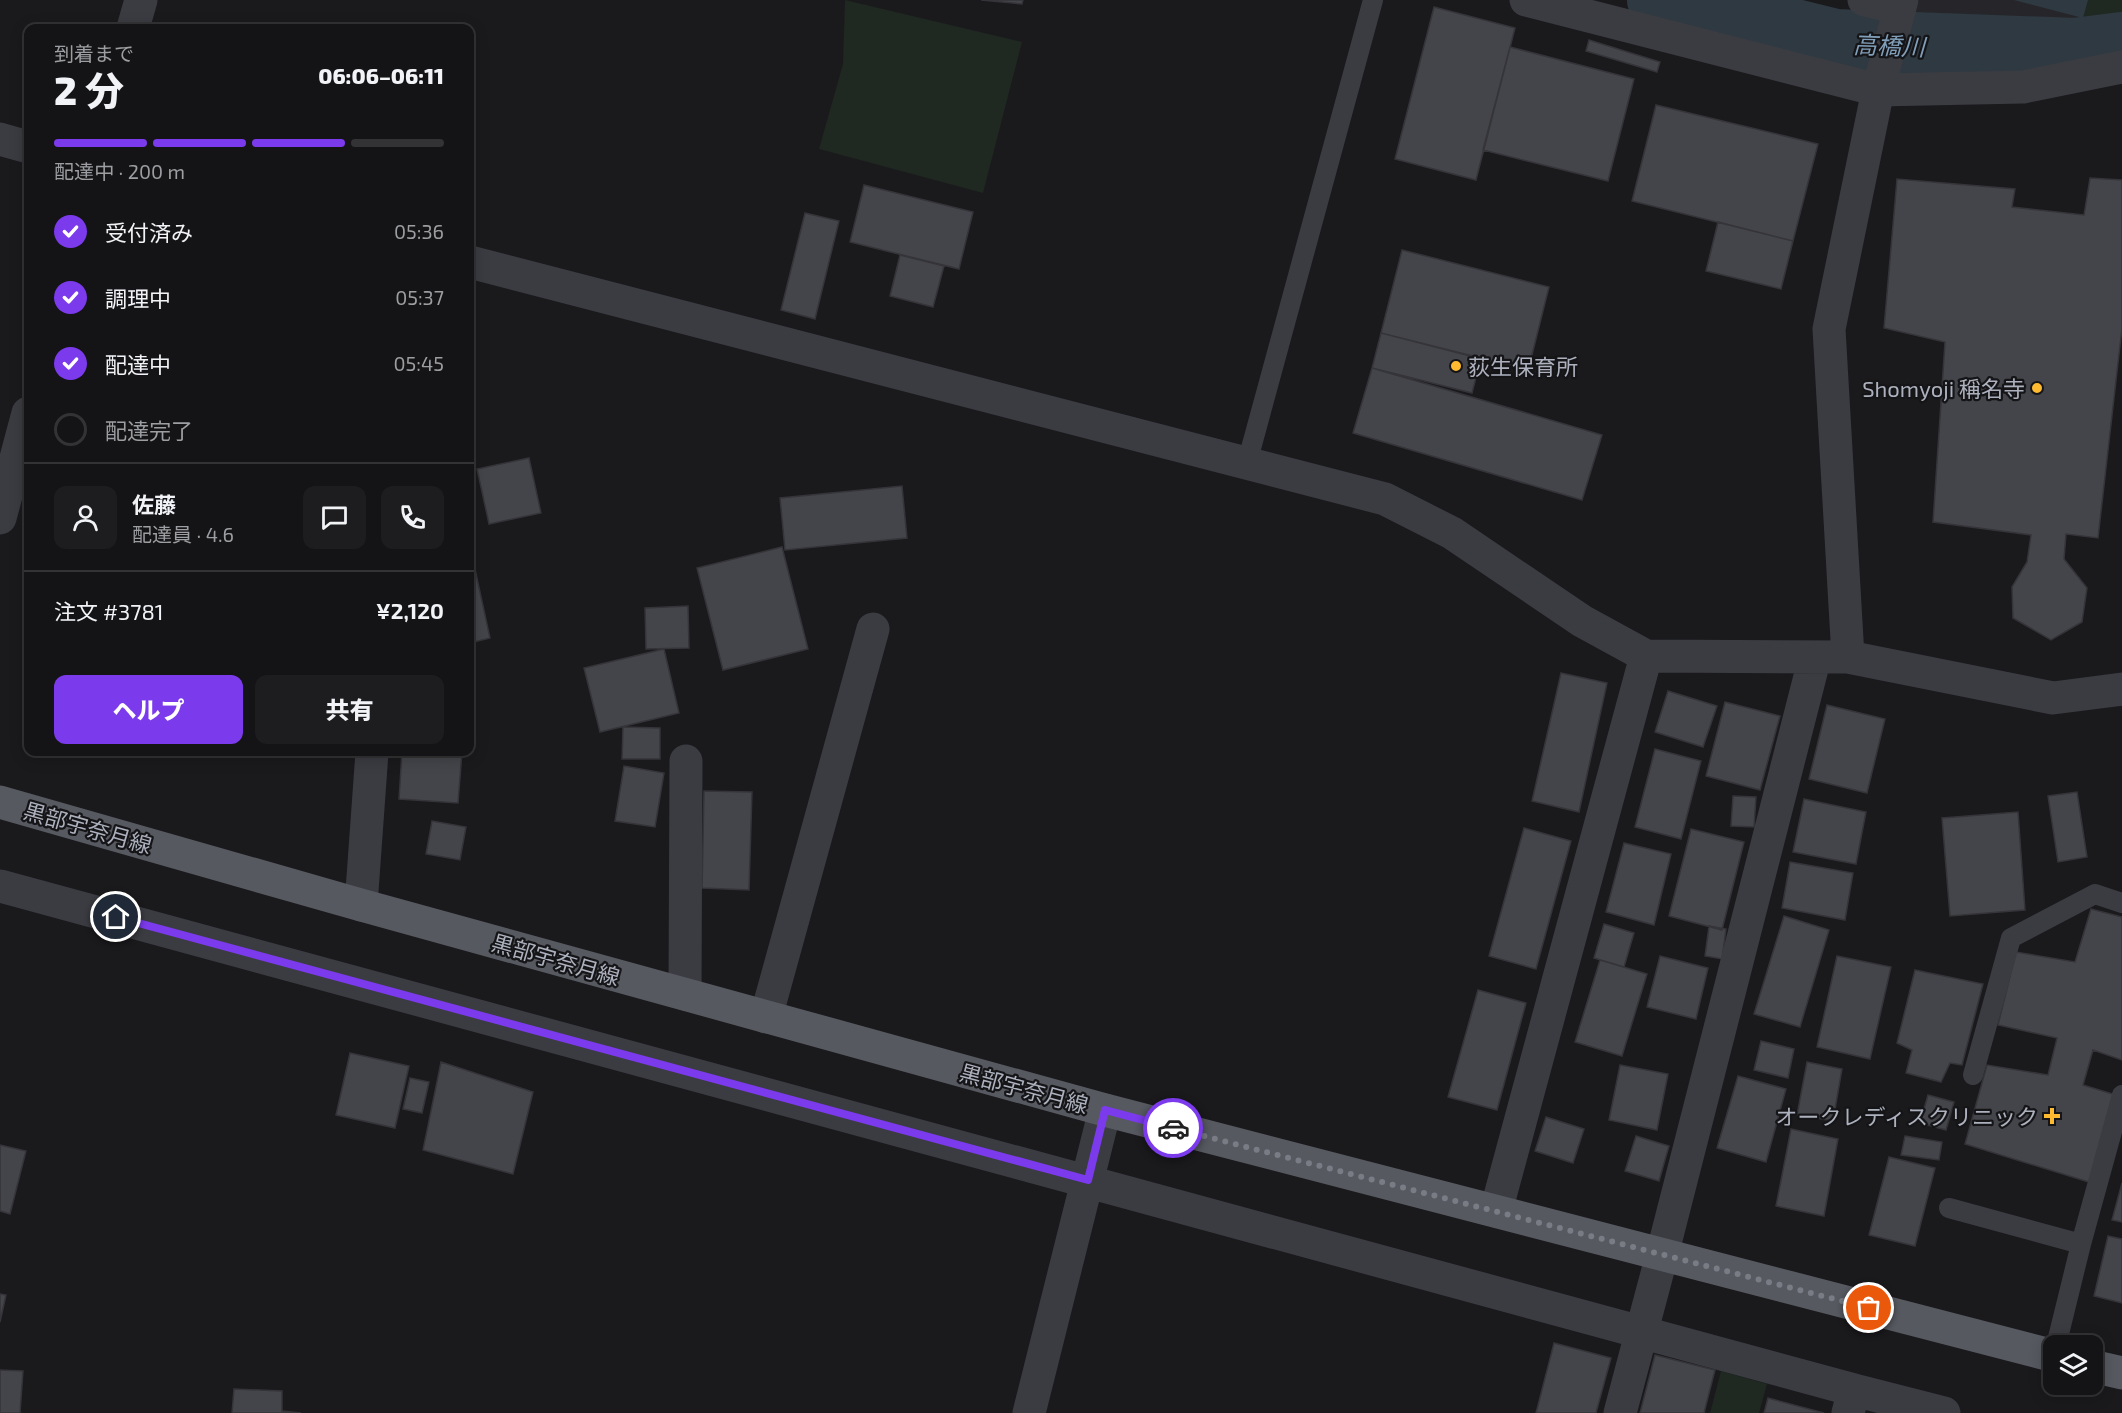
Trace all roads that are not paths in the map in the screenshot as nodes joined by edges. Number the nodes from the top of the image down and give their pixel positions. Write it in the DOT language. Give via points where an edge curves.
graph roads {
  1 [pos="141,0"];
  2 [pos="1373,0"];
  3 [pos="1526,0"];
  4 [pos="1864,0"];
  5 [pos="1900,4"];
  6 [pos="134,24"];
  7 [pos="2122,68"];
  8 [pos="1878,90"];
  9 [pos="0,139"];
  10 [pos="24,146"];
  11 [pos="474,263"];
  12 [pos="24,428"];
  13 [pos="1247,463"];
  14 [pos="0,518"];
  15 [pos="873,629"];
  16 [pos="1646,656"];
  17 [pos="1815,657"];
  18 [pos="1848,657"];
  19 [pos="2122,689"];
  20 [pos="372,756"];
  21 [pos="686,760"];
  22 [pos="0,802"];
  23 [pos="0,886"];
  24 [pos="2122,903"];
  25 [pos="361,904"];
  26 [pos="685,994"];
  27 [pos="766,1017"];
  28 [pos="1973,1075"];
  29 [pos="2122,1095"];
  30 [pos="1105,1110"];
  31 [pos="1088,1180"];
  32 [pos="1949,1208"];
  33 [pos="1496,1211"];
  34 [pos="2081,1244"];
  35 [pos="1662,1255"];
  36 [pos="1642,1332"];
  37 [pos="2059,1335"];
  38 [pos="2043,1353"];
  39 [pos="2103,1369"];
  40 [pos="2122,1373"];
  41 [pos="1851,1401"];
  42 [pos="1029,1413"];
  43 [pos="1620,1413"];
  44 [pos="1944,1413"];
  1 -- 6 [label="street"];
  2 -- 13 [label="lane"];
  3 -- 8 [label="street"];
  4 -- 5 [label="street"];
  5 -- 8 [label="street"];
  7 -- 8 [label="street" via="2023,87"];
  8 -- 18 [label="street" via="1829,329"];
  9 -- 10 [label="street"];
  11 -- 13 [label="street"];
  12 -- 14 [label="street"];
  13 -- 16 [label="street" via="1385,499 1452,533 1582,621"];
  15 -- 27 [label="street"];
  16 -- 17 [label="street"];
  16 -- 33 [label="street"];
  17 -- 18 [label="street"];
  17 -- 35 [label="street"];
  18 -- 19 [label="street" via="2053,698"];
  20 -- 25 [label="street"];
  21 -- 26 [label="street"];
  22 -- 25 [label="main road, 黒部宇奈月線"];
  23 -- 31 [label="street"];
  24 -- 28 [label="lane" via="2095,894 2011,938"];
  25 -- 26 [label="main road, 黒部宇奈月線"];
  26 -- 27 [label="main road, 黒部宇奈月線"];
  27 -- 30 [label="main road, 黒部宇奈月線"];
  29 -- 34 [label="lane"];
  30 -- 31 [label="street"];
  30 -- 33 [label="main road, 黒部宇奈月線"];
  31 -- 36 [label="street"];
  31 -- 42 [label="street"];
  32 -- 34 [label="lane"];
  33 -- 35 [label="main road, 黒部宇奈月線"];
  34 -- 37 [label="lane"];
  35 -- 36 [label="street"];
  35 -- 38 [label="main road, 黒部宇奈月線"];
  36 -- 41 [label="street"];
  36 -- 43 [label="street"];
  39 -- 40 [label="main road"];
  41 -- 44 [label="street"];
}
